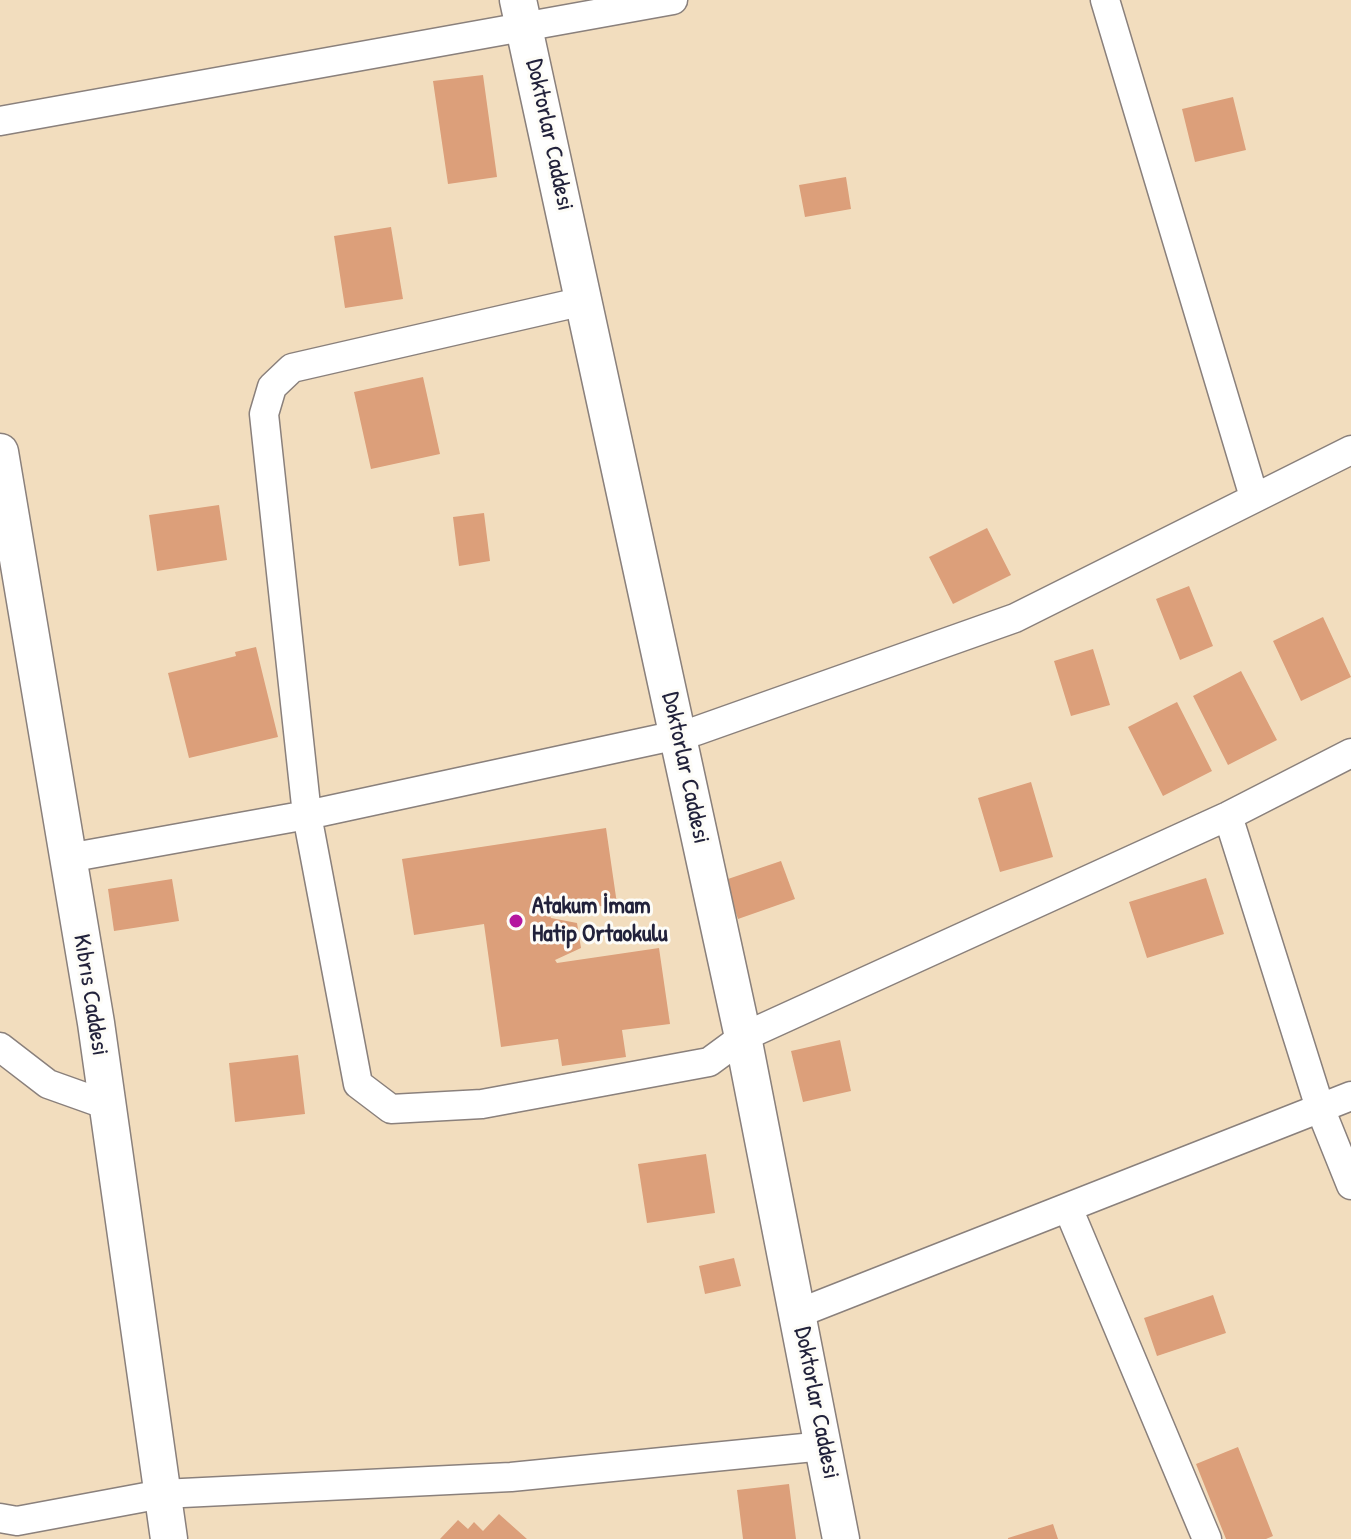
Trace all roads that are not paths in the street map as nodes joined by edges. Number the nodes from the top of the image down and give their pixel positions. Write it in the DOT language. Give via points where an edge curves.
graph roads {
  1 [pos="673,0"];
  2 [pos="1105,0"];
  3 [pos="522,14"];
  4 [pos="0,121"];
  5 [pos="584,301"];
  6 [pos="1351,450"];
  7 [pos="0,452"];
  8 [pos="1254,497"];
  9 [pos="678,736"];
  10 [pos="1351,753"];
  11 [pos="307,815"];
  12 [pos="1228,816"];
  13 [pos="68,858"];
  14 [pos="743,1037"];
  15 [pos="0,1047"];
  16 [pos="1351,1096"];
  17 [pos="107,1105"];
  18 [pos="1320,1108"];
  19 [pos="1351,1185"];
  20 [pos="1068,1208"];
  21 [pos="799,1313"];
  22 [pos="824,1446"];
  23 [pos="162,1494"];
  24 [pos="0,1518"];
  25 [pos="169,1539"];
  26 [pos="841,1539"];
  27 [pos="1207,1539"];
  1 -- 3 [label="street"];
  2 -- 8 [label="street"];
  3 -- 4 [label="street"];
  3 -- 5 [label="street, Doktorlar Caddesi"];
  5 -- 9 [label="street, Doktorlar Caddesi"];
  5 -- 11 [label="street" via="292,368 272,387 264,414"];
  6 -- 8 [label="street"];
  7 -- 13 [label="street, Kıbrıs Caddesi"];
  8 -- 9 [label="street" via="1015,618"];
  9 -- 11 [label="street"];
  9 -- 14 [label="street, Doktorlar Caddesi"];
  10 -- 12 [label="street"];
  11 -- 13 [label="street"];
  11 -- 14 [label="street" via="358,1084 391,1109 482,1104 709,1062"];
  12 -- 14 [label="street"];
  12 -- 18 [label="street"];
  13 -- 17 [label="street, Kıbrıs Caddesi"];
  14 -- 21 [label="street, Doktorlar Caddesi"];
  15 -- 17 [label="street" via="48,1084"];
  16 -- 18 [label="street"];
  17 -- 23 [label="street, Kıbrıs Caddesi"];
  18 -- 19 [label="street"];
  18 -- 20 [label="street"];
  20 -- 21 [label="street"];
  20 -- 27 [label="street"];
  21 -- 22 [label="street, Doktorlar Caddesi"];
  22 -- 23 [label="street" via="511,1477"];
  22 -- 26 [label="street, Doktorlar Caddesi"];
  23 -- 24 [label="street" via="17,1521"];
  23 -- 25 [label="street, Kıbrıs Caddesi"];
}
